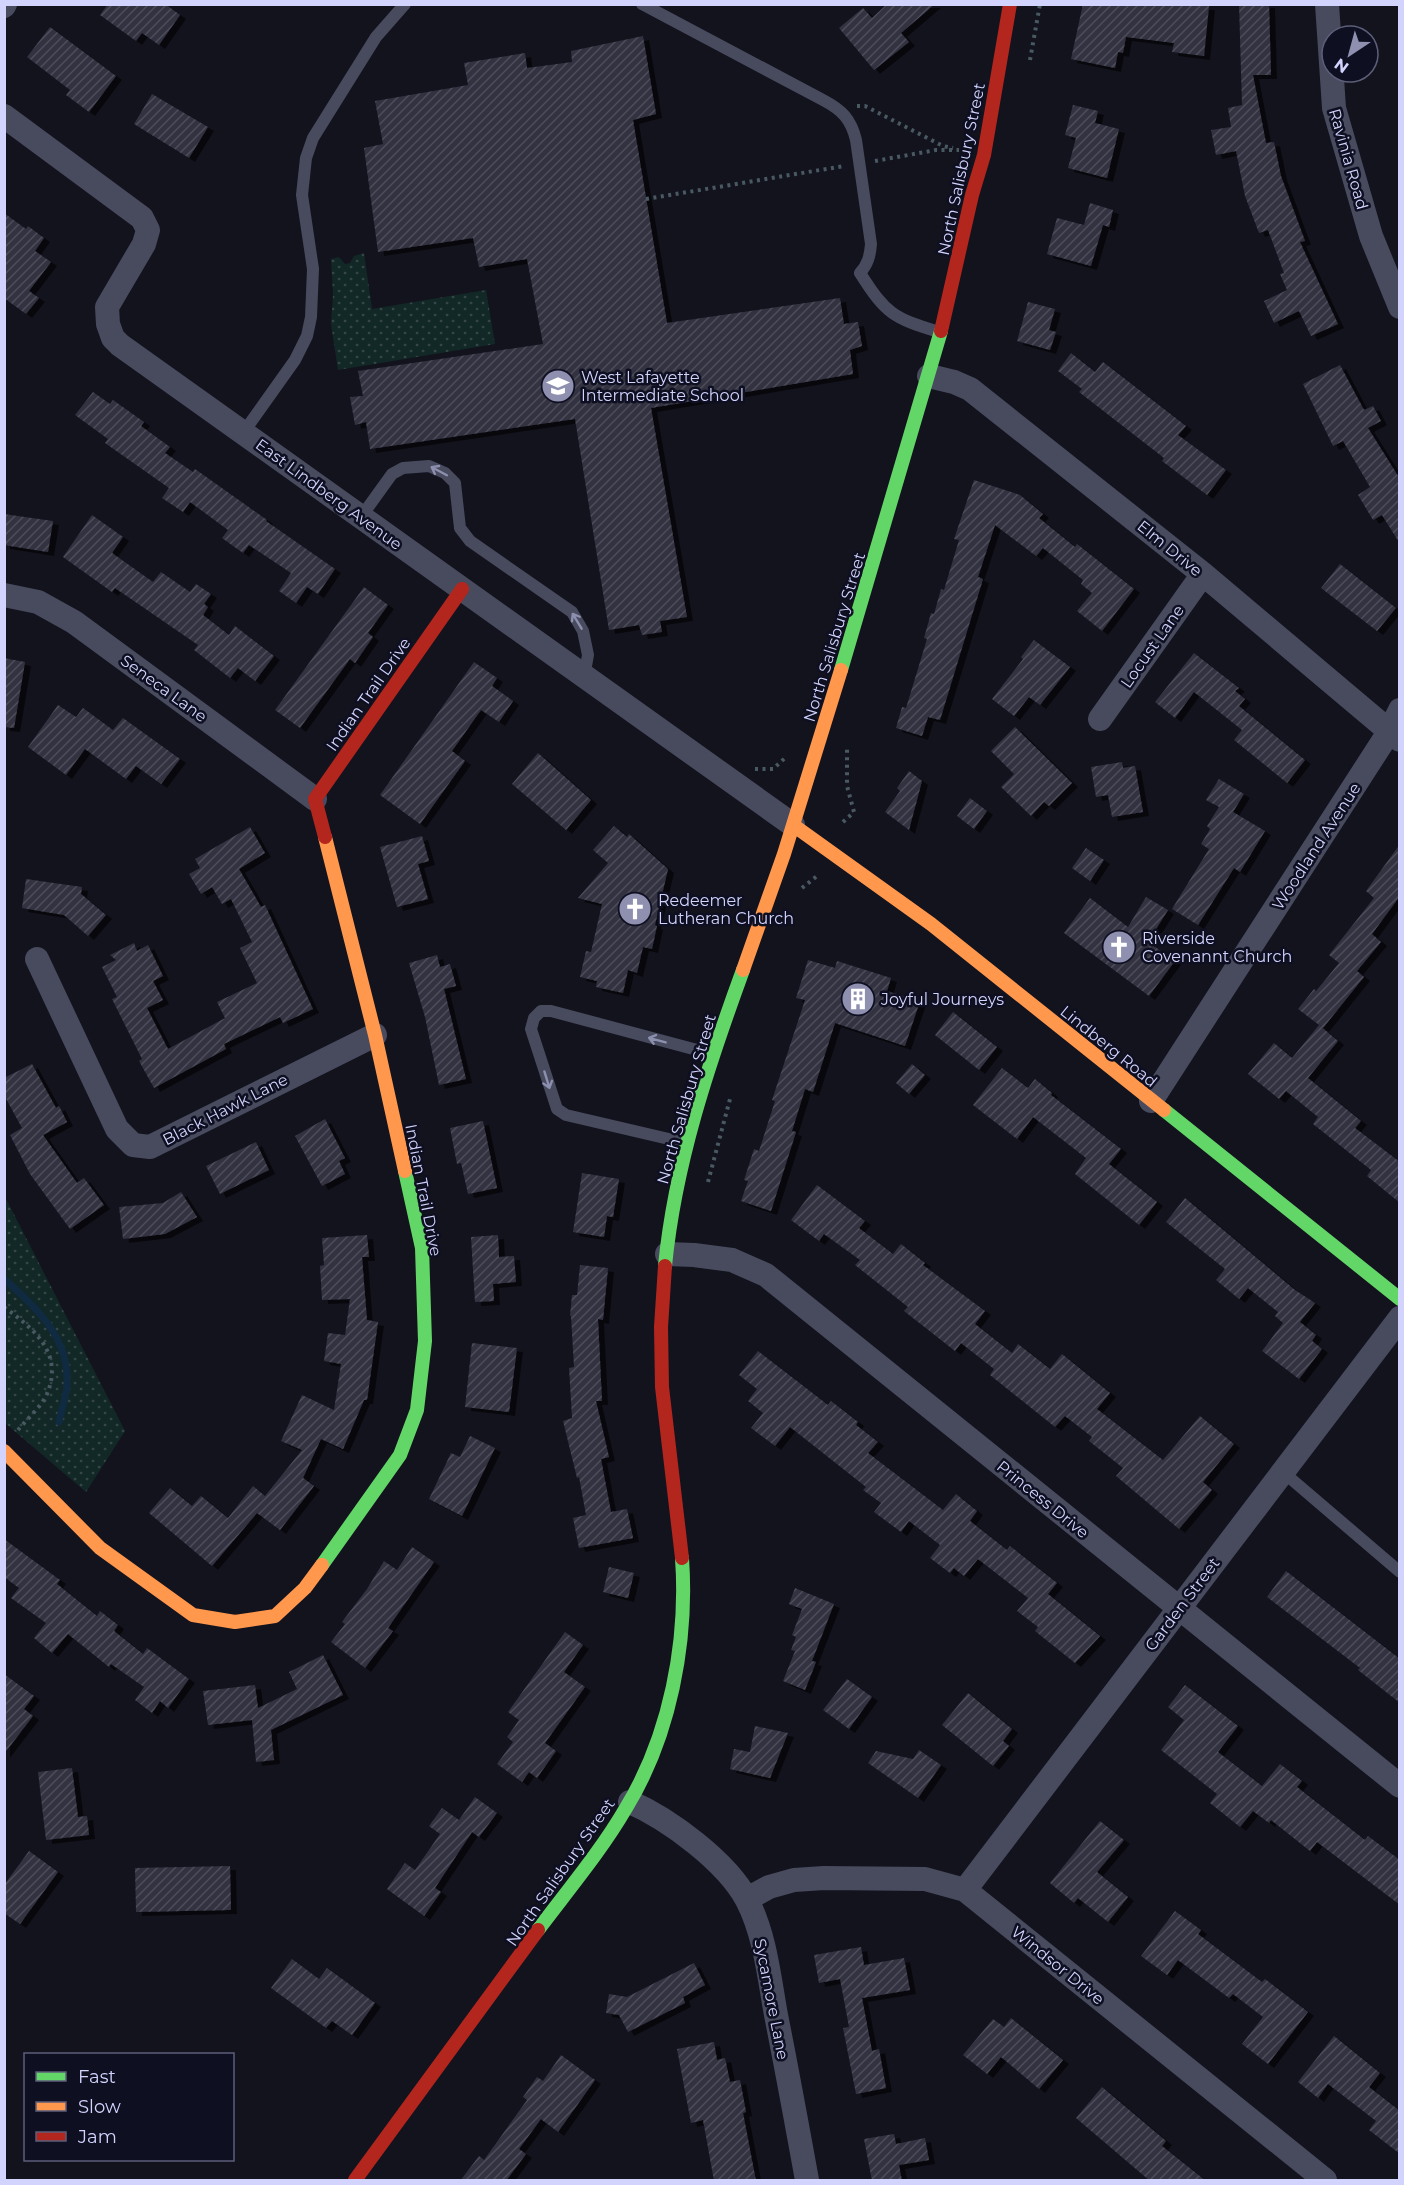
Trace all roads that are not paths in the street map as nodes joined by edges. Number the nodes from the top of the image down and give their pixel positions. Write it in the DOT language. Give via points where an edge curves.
graph roads {
  1 [pos="405,4"];
  2 [pos="642,4"];
  3 [pos="1010,4"];
  4 [pos="1327,4"];
  5 [pos="4,116"];
  6 [pos="1400,307"];
  7 [pos="941,333"];
  8 [pos="930,376"];
  9 [pos="243,433"];
  10 [pos="361,517"];
  11 [pos="1203,574"];
  12 [pos="462,589"];
  13 [pos="4,595"];
  14 [pos="584,677"];
  15 [pos="1400,710"];
  16 [pos="1101,719"];
  17 [pos="1394,736"];
  18 [pos="315,799"];
  19 [pos="793,825"];
  20 [pos="37,959"];
  21 [pos="375,1035"];
  22 [pos="714,1054"];
  23 [pos="1151,1101"];
  24 [pos="687,1143"];
  25 [pos="667,1254"];
  26 [pos="1400,1299"];
  27 [pos="1400,1318"];
  28 [pos="4,1451"];
  29 [pos="1283,1472"];
  30 [pos="1400,1572"];
  31 [pos="1178,1608"];
  32 [pos="1400,1786"];
  33 [pos="630,1802"];
  34 [pos="965,1890"];
  35 [pos="747,1899"];
  36 [pos="356,2181"];
  37 [pos="807,2181"];
  38 [pos="1325,2181"];
  1 -- 9 [label="lane" via="376,37 313,138 306,158 302,195 313,277 307,336 295,360"];
  2 -- 7 [label="lane" via="835,106 852,126 871,244 866,266 860,273 873,295 895,317"];
  3 -- 7 [label="street, North Salisbury Street" via="984,155"];
  4 -- 6 [label="street, Ravinia Road" via="1334,108 1371,236"];
  5 -- 9 [label="street, East Lindberg Avenue" via="142,218 148,230 144,244 107,307 113,338"];
  7 -- 8 [label="street, North Salisbury Street"];
  8 -- 11 [label="street, Elm Drive" via="970,389"];
  8 -- 19 [label="street, North Salisbury Street"];
  9 -- 10 [label="street, East Lindberg Avenue"];
  10 -- 12 [label="street, East Lindberg Avenue"];
  14 -- 10 [label="lane, one-way" via="588,655 583,631 572,612 470,541 460,528 454,483 445,473 429,466 402,468 392,474"];
  11 -- 16 [label="street, Locust Lane"];
  11 -- 17 [label="street, Elm Drive"];
  12 -- 14 [label="street, East Lindberg Avenue"];
  12 -- 18 [label="street, Indian Trail Drive"];
  13 -- 18 [label="street, Seneca Lane" via="38,602 74,622"];
  14 -- 19 [label="street, East Lindberg Avenue"];
  15 -- 17 [label="street, Woodland Avenue"];
  17 -- 23 [label="street, Woodland Avenue"];
  18 -- 21 [label="street, Indian Trail Drive"];
  19 -- 22 [label="street, North Salisbury Street"];
  19 -- 23 [label="street, Lindberg Road" via="932,924"];
  20 -- 21 [label="street, Black Hawk Lane" via="117,1129 133,1145 150,1147"];
  21 -- 28 [label="street, Indian Trail Drive" via="422,1248 426,1341 417,1410 400,1455 305,1588 275,1616 235,1622 193,1615 100,1548"];
  22 -- 24 [label="street, North Salisbury Street"];
  22 -- 24 [label="lane, one-way" via="551,1011 541,1011 534,1018 531,1029 557,1109 566,1115"];
  23 -- 26 [label="street, Lindberg Road"];
  24 -- 25 [label="street, North Salisbury Street"];
  25 -- 31 [label="street, Princess Drive" via="732,1260 766,1275"];
  25 -- 33 [label="street, North Salisbury Street" via="661,1328 663,1392 682,1561 683,1608 674,1678 655,1744"];
  27 -- 29 [label="street, Garden Street"];
  29 -- 30 [label="lane"];
  29 -- 31 [label="street, Garden Street"];
  31 -- 32 [label="street, Princess Drive"];
  31 -- 34 [label="street, Garden Street"];
  33 -- 35 [label="street, Sycamore Lane" via="669,1822 698,1845"];
  33 -- 36 [label="street, North Salisbury Street"];
  34 -- 35 [label="street, Windsor Drive" via="925,1879 824,1878 794,1880"];
  34 -- 38 [label="street, Windsor Drive"];
  35 -- 37 [label="street, Sycamore Lane" via="762,1938"];
}
